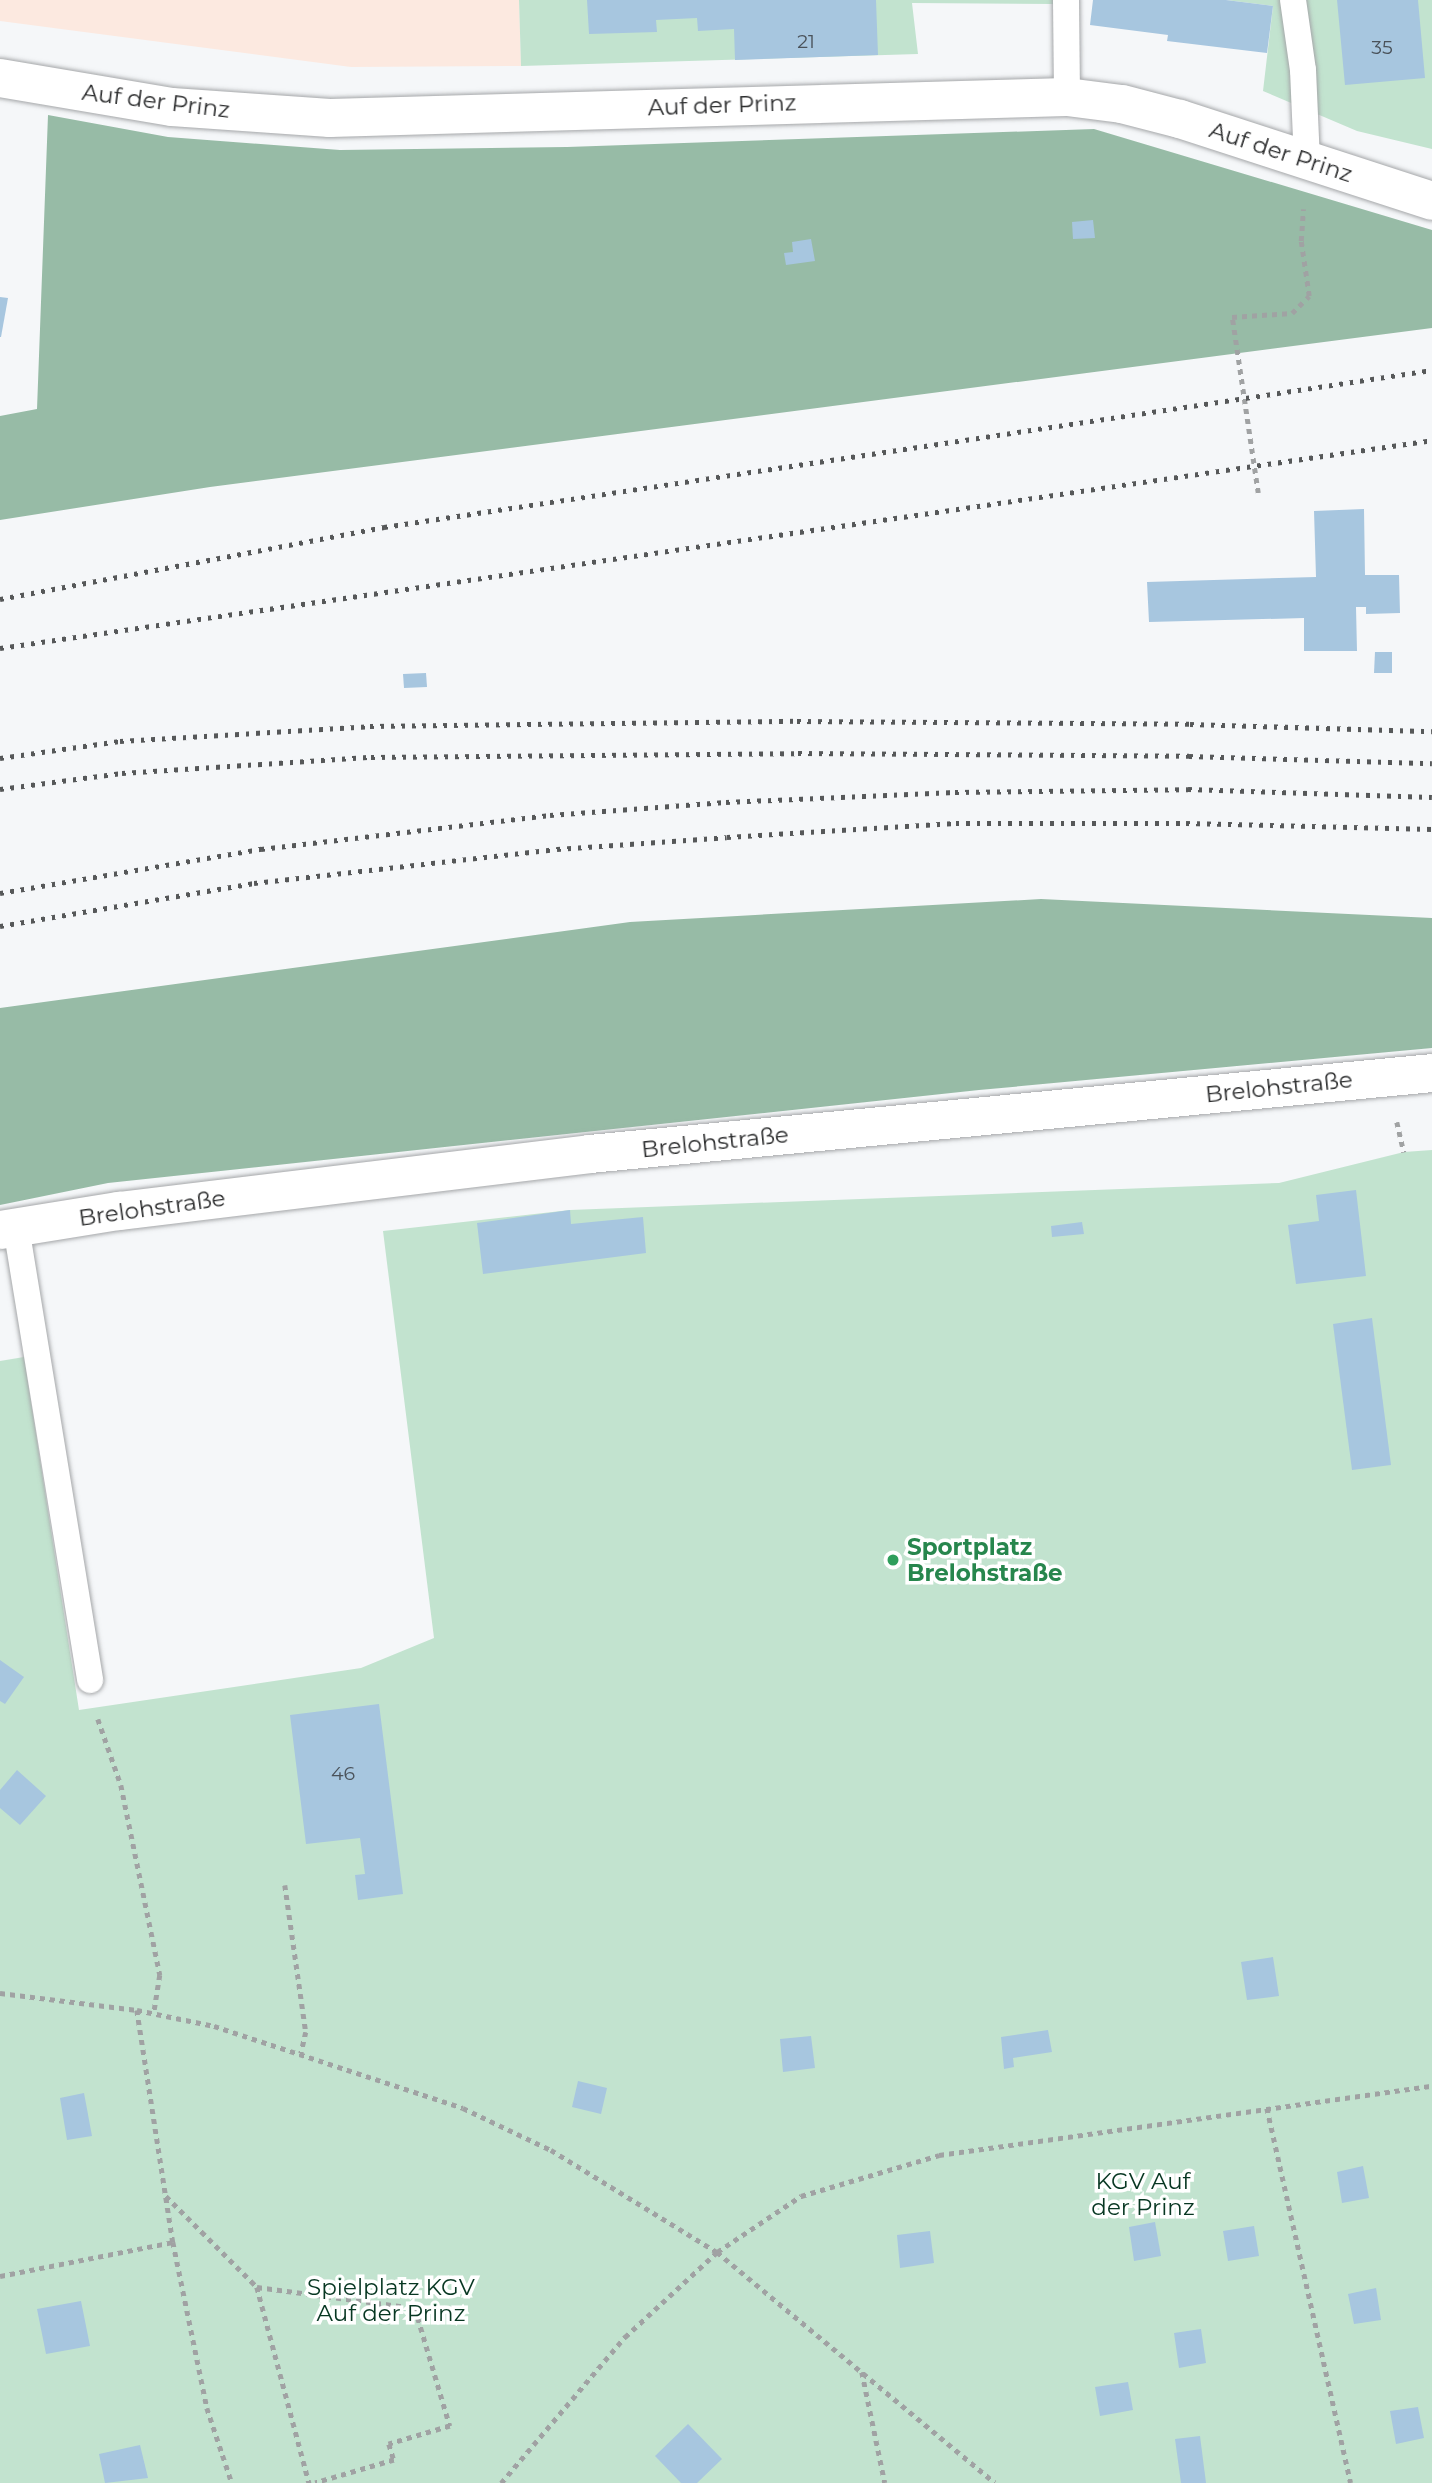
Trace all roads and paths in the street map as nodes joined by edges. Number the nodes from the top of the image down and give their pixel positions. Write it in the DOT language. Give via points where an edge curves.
graph roads {
  1 [pos="1066,0"];
  2 [pos="1293,0"];
  3 [pos="0,78"];
  4 [pos="1067,97"];
  5 [pos="1307,161"];
  6 [pos="1432,201"];
  7 [pos="1301,241"];
  8 [pos="1258,493"];
  9 [pos="1432,1073"];
  10 [pos="1395,1110"];
  11 [pos="1404,1152"];
  12 [pos="8,1228"];
  13 [pos="90,1680"];
  14 [pos="285,1885"];
  15 [pos="0,1993"];
  16 [pos="137,2010"];
  17 [pos="154,2014"];
  18 [pos="301,2053"];
  19 [pos="1432,2085"];
  20 [pos="1267,2108"];
  21 [pos="165,2196"];
  22 [pos="173,2242"];
  23 [pos="717,2252"];
  24 [pos="0,2276"];
  25 [pos="257,2287"];
  26 [pos="861,2371"];
  27 [pos="232,2483"];
  28 [pos="309,2483"];
  29 [pos="315,2483"];
  30 [pos="501,2483"];
  31 [pos="886,2483"];
  32 [pos="995,2483"];
  33 [pos="1351,2483"];
  1 -- 4 [label="lane"];
  2 -- 5 [label="lane" via="1303,70"];
  3 -- 4 [label="street, Auf der Prinz" via="172,107 330,118"];
  4 -- 5 [label="street, Auf der Prinz" via="1168,116"];
  5 -- 6 [label="street, Auf der Prinz"];
  7 -- 8 [label="path" via="1309,296 1292,313 1232,317"];
  9 -- 12 [label="street, Brelohstraße" via="590,1154"];
  10 -- 11 [label="path"];
  12 -- 13 [label="lane"];
  13 -- 17 [label="path" via="93,1704 121,1785 160,1975"];
  14 -- 18 [label="path" via="306,2032"];
  15 -- 16 [label="path"];
  16 -- 17 [label="path"];
  16 -- 21 [label="path"];
  17 -- 18 [label="path" via="214,2026"];
  18 -- 23 [label="path" via="476,2114 551,2150"];
  19 -- 20 [label="path"];
  20 -- 23 [label="path" via="939,2155 801,2196"];
  20 -- 33 [label="path"];
  21 -- 22 [label="path"];
  21 -- 25 [label="path"];
  22 -- 24 [label="path"];
  22 -- 27 [label="path" via="207,2408"];
  23 -- 26 [label="path"];
  23 -- 30 [label="path" via="625,2337"];
  25 -- 28 [label="path"];
  25 -- 29 [label="path" via="415,2308 447,2413 450,2426 389,2444 394,2460"];
  26 -- 31 [label="path"];
  26 -- 32 [label="path"];
}
